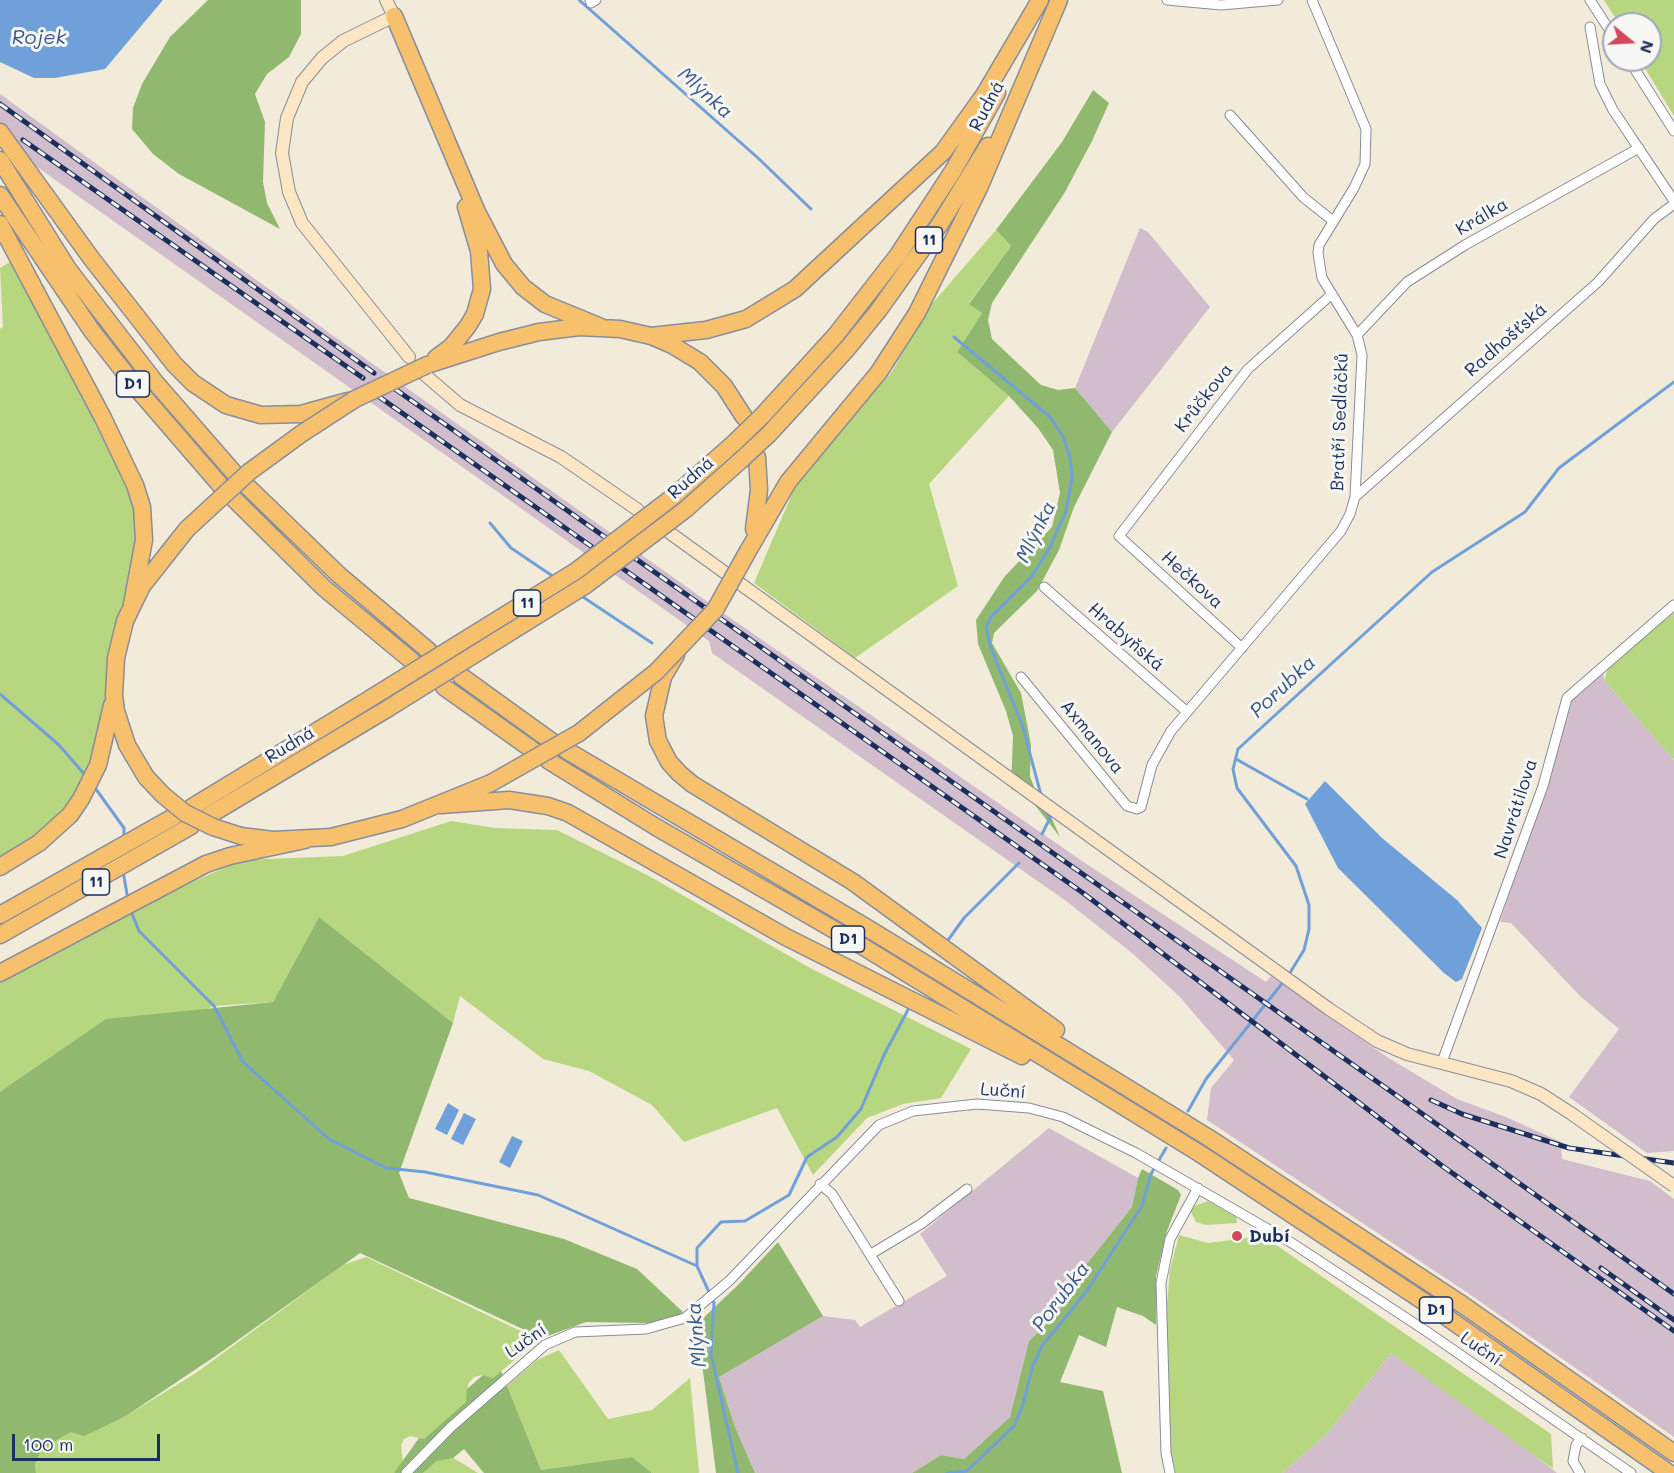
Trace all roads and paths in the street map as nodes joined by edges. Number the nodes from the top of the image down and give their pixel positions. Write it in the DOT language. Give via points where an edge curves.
graph roads {
  1 [pos="386,0"];
  2 [pos="1059,0"];
  3 [pos="1167,0"];
  4 [pos="1278,0"];
  5 [pos="1312,0"];
  6 [pos="1590,0"];
  7 [pos="1037,7"];
  8 [pos="394,16"];
  9 [pos="1602,18"];
  10 [pos="1051,19"];
  11 [pos="1590,27"];
  12 [pos="1637,72"];
  13 [pos="433,110"];
  14 [pos="1230,116"];
  15 [pos="1674,131"];
  16 [pos="0,132"];
  17 [pos="1639,148"];
  18 [pos="0,160"];
  19 [pos="0,195"];
  20 [pos="1674,202"];
  21 [pos="1333,222"];
  22 [pos="0,224"];
  23 [pos="60,272"];
  24 [pos="1332,294"];
  25 [pos="601,327"];
  26 [pos="651,336"];
  27 [pos="1357,336"];
  28 [pos="452,352"];
  29 [pos="409,357"];
  30 [pos="426,370"];
  31 [pos="355,399"];
  32 [pos="744,417"];
  33 [pos="757,456"];
  34 [pos="1355,497"];
  35 [pos="638,510"];
  36 [pos="670,533"];
  37 [pos="1119,536"];
  38 [pos="748,551"];
  39 [pos="1044,586"];
  40 [pos="132,604"];
  41 [pos="1674,605"];
  42 [pos="681,647"];
  43 [pos="1242,648"];
  44 [pos="429,651"];
  45 [pos="412,661"];
  46 [pos="461,676"];
  47 [pos="1021,677"];
  48 [pos="444,687"];
  49 [pos="114,695"];
  50 [pos="1186,711"];
  51 [pos="551,741"];
  52 [pos="566,750"];
  53 [pos="534,751"];
  54 [pos="549,761"];
  55 [pos="493,792"];
  56 [pos="192,807"];
  57 [pos="1141,807"];
  58 [pos="175,816"];
  59 [pos="208,816"];
  60 [pos="191,826"];
  61 [pos="305,840"];
  62 [pos="0,867"];
  63 [pos="0,915"];
  64 [pos="0,935"];
  65 [pos="0,974"];
  66 [pos="1442,1062"];
  67 [pos="1155,1105"];
  68 [pos="1145,1120"];
  69 [pos="820,1184"];
  70 [pos="1674,1186"];
  71 [pos="1198,1188"];
  72 [pos="967,1189"];
  73 [pos="871,1254"];
  74 [pos="899,1301"];
  75 [pos="1582,1438"];
  76 [pos="1674,1453"];
  77 [pos="406,1473"];
  78 [pos="1170,1473"];
  79 [pos="1580,1473"];
  80 [pos="1631,1473"];
  81 [pos="1669,1473"];
  1 -- 8 [label="street"];
  2 -- 10 [label="highway, 11"];
  3 -- 4 [label="street" via="1221,5"];
  5 -- 21 [label="street, Bratří Sedláčků" via="1366,129 1365,164"];
  6 -- 9 [label="street"];
  7 -- 26 [label="highway" via="971,115 943,152 795,289 746,319 706,330"];
  7 -- 56 [label="highway, Rudná / 11, bridge" via="979,127 928,212 841,328 734,443 674,496 576,571"];
  8 -- 13 [label="highway"];
  8 -- 29 [label="street" via="343,41 313,68 290,108 282,153 289,192 302,223"];
  10 -- 38 [label="highway" via="979,188 917,313 879,372 788,482"];
  10 -- 59 [label="highway, Rudná / 11, bridge" via="994,136 917,258 847,349 741,461 686,509 586,585"];
  11 -- 17 [label="street" via="1600,84"];
  12 -- 15 [label="street"];
  13 -- 25 [label="highway" via="489,238 513,276 545,304"];
  13 -- 28 [label="highway" via="479,251 482,276 475,315"];
  14 -- 21 [label="street" via="1304,197"];
  16 -- 31 [label="highway" via="91,258 193,383 226,405 247,413 286,416"];
  17 -- 20 [label="street"];
  17 -- 27 [label="street, Králka" via="1465,245 1407,282"];
  18 -- 23 [label="highway, D1"];
  19 -- 23 [label="highway, D1"];
  20 -- 34 [label="street, Radhošťská" via="1598,282"];
  21 -- 24 [label="street, Bratří Sedláčků" via="1318,253 1322,278"];
  22 -- 40 [label="highway" via="125,462 142,507 144,540"];
  23 -- 44 [label="highway, D1" via="240,480 339,575"];
  23 -- 45 [label="highway, D1" via="139,392 227,492 324,588"];
  24 -- 27 [label="street, Bratří Sedláčků"];
  24 -- 37 [label="street, Krůčkova" via="1248,369"];
  25 -- 26 [label="highway"];
  25 -- 28 [label="highway" via="539,332"];
  26 -- 32 [label="highway" via="686,353 713,374"];
  27 -- 34 [label="street, Bratří Sedláčků" via="1362,355"];
  28 -- 30 [label="highway"];
  30 -- 31 [label="highway, bridge"];
  30 -- 35 [label="street" via="460,405 561,457"];
  31 -- 40 [label="highway, bridge" via="274,452 225,492 153,569"];
  33 -- 38 [label="highway" via="758,507"];
  34 -- 43 [label="street, Bratří Sedláčků" via="1341,531"];
  36 -- 66 [label="street" via="1377,1041 1407,1054"];
  37 -- 43 [label="street, Hečkova"];
  38 -- 42 [label="highway, bridge" via="715,610"];
  39 -- 50 [label="street, Hrabyňská"];
  40 -- 49 [label="highway" via="116,658"];
  41 -- 66 [label="street, Navrátilova" via="1567,698 1543,786"];
  42 -- 55 [label="highway, bridge" via="638,688"];
  42 -- 67 [label="highway" via="660,688 655,729 669,762 692,784 853,882"];
  43 -- 50 [label="street, Bratří Sedláčků"];
  46 -- 51 [label="highway"];
  47 -- 57 [label="street, Axmanova" via="1127,806 1133,810"];
  48 -- 53 [label="highway"];
  49 -- 61 [label="highway, bridge" via="127,745 146,777 186,813 241,836"];
  49 -- 62 [label="highway" via="98,765 81,799 70,815 39,843"];
  50 -- 57 [label="street, Bratří Sedláčků" via="1159,752"];
  52 -- 67 [label="highway, D1" via="869,929"];
  54 -- 68 [label="highway, D1" via="862,946"];
  55 -- 61 [label="highway" via="382,825"];
  55 -- 68 [label="highway" via="568,813 736,910 999,1044 1108,1107"];
  58 -- 63 [label="highway, 11"];
  60 -- 64 [label="highway, 11"];
  61 -- 65 [label="highway" via="206,864"];
  66 -- 70 [label="street, bridge" via="1541,1094"];
  67 -- 76 [label="highway, D1" via="1463,1305"];
  68 -- 81 [label="highway, D1" via="1435,1309"];
  69 -- 71 [label="street, Luční" via="879,1125 913,1111 955,1105 1029,1108 1064,1117"];
  69 -- 73 [label="street" via="832,1194"];
  69 -- 77 [label="street, Luční" via="729,1281 692,1313 660,1327 575,1332 545,1345 451,1427"];
  71 -- 75 [label="street, Luční" via="1378,1300"];
  71 -- 78 [label="street" via="1174,1229 1161,1283 1166,1453"];
  72 -- 73 [label="street" via="921,1224"];
  73 -- 74 [label="street"];
  75 -- 79 [label="street" via="1576,1445 1573,1461"];
  75 -- 80 [label="street, Luční"];
}
